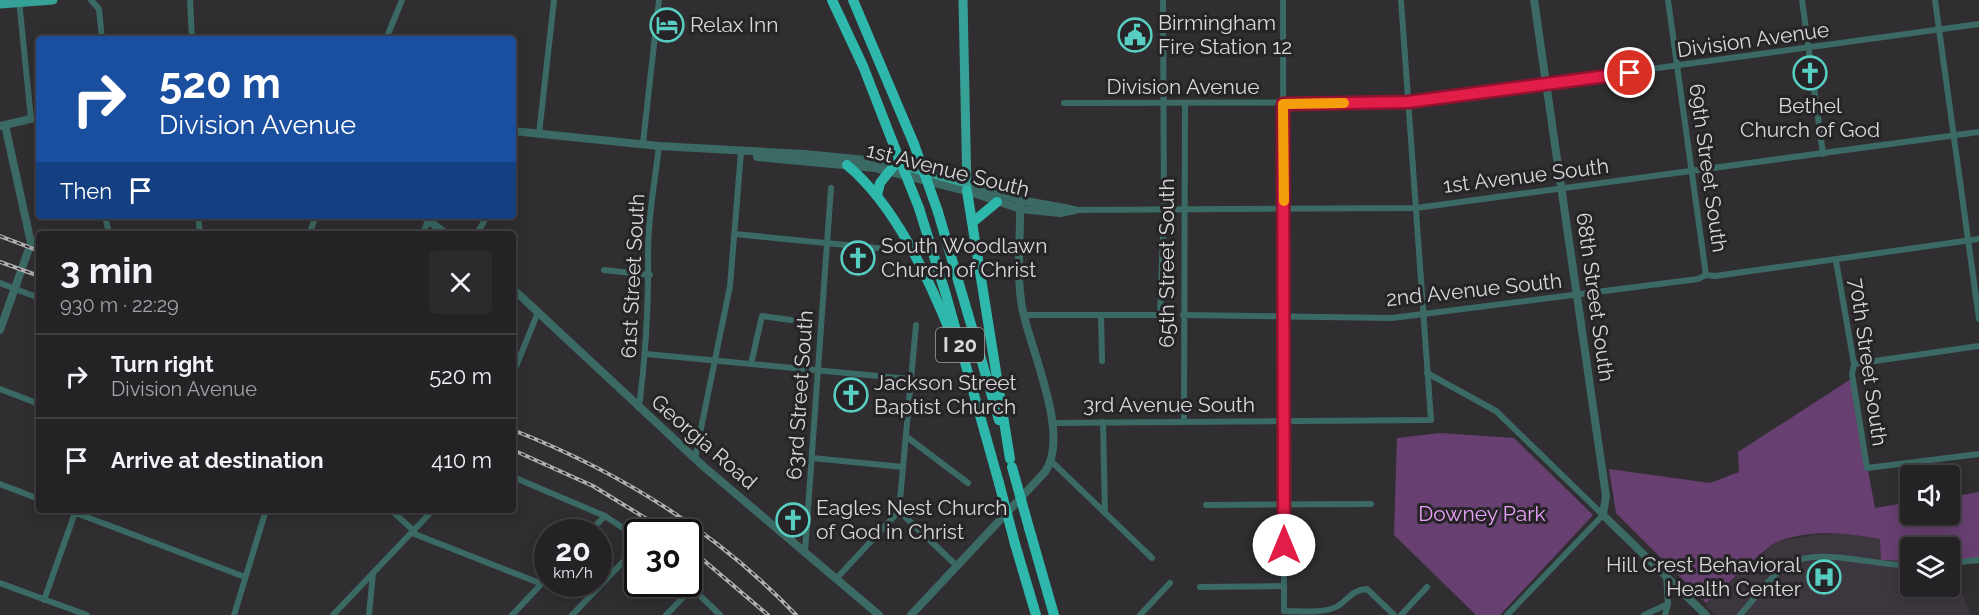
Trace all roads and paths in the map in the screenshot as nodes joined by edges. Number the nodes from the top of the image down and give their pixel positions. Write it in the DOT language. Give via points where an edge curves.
graph roads {
  1 [pos="53,0"];
  2 [pos="92,0"];
  3 [pos="190,0"];
  4 [pos="402,0"];
  5 [pos="554,0"];
  6 [pos="659,0"];
  7 [pos="832,0"];
  8 [pos="855,0"];
  9 [pos="963,0"];
  10 [pos="1163,0"];
  11 [pos="1283,0"];
  12 [pos="1401,0"];
  13 [pos="1534,0"];
  14 [pos="1668,0"];
  15 [pos="1802,0"];
  16 [pos="1935,0"];
  17 [pos="19,1"];
  18 [pos="0,4"];
  19 [pos="1979,24"];
  20 [pos="1939,30"];
  21 [pos="102,36"];
  22 [pos="192,36"];
  23 [pos="387,36"];
  24 [pos="1809,49"];
  25 [pos="1677,67"];
  26 [pos="1546,85"];
  27 [pos="1408,102"];
  28 [pos="1064,103"];
  29 [pos="1164,103"];
  30 [pos="1283,104"];
  31 [pos="1185,105"];
  32 [pos="35,118"];
  33 [pos="3,125"];
  34 [pos="516,131"];
  35 [pos="1979,132"];
  36 [pos="539,134"];
  37 [pos="1953,135"];
  38 [pos="643,143"];
  39 [pos="659,146"];
  40 [pos="741,152"];
  41 [pos="1823,154"];
  42 [pos="847,165"];
  43 [pos="892,167"];
  44 [pos="1692,172"];
  45 [pos="967,187"];
  46 [pos="831,188"];
  47 [pos="1561,189"];
  48 [pos="878,195"];
  49 [pos="997,202"];
  50 [pos="1021,205"];
  51 [pos="1416,208"];
  52 [pos="1075,210"];
  53 [pos="1164,210"];
  54 [pos="1284,210"];
  55 [pos="1183,211"];
  56 [pos="427,219"];
  57 [pos="973,222"];
  58 [pos="442,231"];
  59 [pos="735,234"];
  60 [pos="1979,239"];
  61 [pos="1968,241"];
  62 [pos="827,242"];
  63 [pos="888,249"];
  64 [pos="1836,261"];
  65 [pos="604,270"];
  66 [pos="650,275"];
  67 [pos="1706,275"];
  68 [pos="0,283"];
  69 [pos="15,288"];
  70 [pos="516,292"];
  71 [pos="36,296"];
  72 [pos="1577,296"];
  73 [pos="538,312"];
  74 [pos="1024,315"];
  75 [pos="1101,315"];
  76 [pos="1183,315"];
  77 [pos="1423,315"];
  78 [pos="1284,316"];
  79 [pos="1979,319"];
  80 [pos="791,320"];
  81 [pos="916,325"];
  82 [pos="0,330"];
  83 [pos="1979,346"];
  84 [pos="646,354"];
  85 [pos="715,361"];
  86 [pos="1102,361"];
  87 [pos="751,364"];
  88 [pos="1854,364"];
  89 [pos="516,367"];
  90 [pos="819,369"];
  91 [pos="1427,373"];
  92 [pos="912,380"];
  93 [pos="971,381"];
  94 [pos="940,382"];
  95 [pos="0,389"];
  96 [pos="36,403"];
  97 [pos="639,409"];
  98 [pos="1284,421"];
  99 [pos="1103,422"];
  100 [pos="1184,422"];
  101 [pos="1052,423"];
  102 [pos="907,437"];
  103 [pos="1979,454"];
  104 [pos="695,458"];
  105 [pos="812,458"];
  106 [pos="1051,461"];
  107 [pos="1011,463"];
  108 [pos="903,467"];
  109 [pos="516,478"];
  110 [pos="968,483"];
  111 [pos="0,484"];
  112 [pos="36,498"];
  113 [pos="1371,504"];
  114 [pos="1206,505"];
  115 [pos="1284,505"];
  116 [pos="899,511"];
  117 [pos="75,513"];
  118 [pos="81,513"];
  119 [pos="265,513"];
  120 [pos="394,513"];
  121 [pos="430,513"];
  122 [pos="1105,513"];
  123 [pos="1603,515"];
  124 [pos="605,516"];
  125 [pos="602,519"];
  126 [pos="624,529"];
  127 [pos="413,532"];
  128 [pos="805,550"];
  129 [pos="1152,558"];
  130 [pos="1979,560"];
  131 [pos="624,561"];
  132 [pos="1960,562"];
  133 [pos="957,566"];
  134 [pos="1900,566"];
  135 [pos="373,573"];
  136 [pos="1666,576"];
  137 [pos="245,577"];
  138 [pos="836,579"];
  139 [pos="534,581"];
  140 [pos="1170,582"];
  141 [pos="0,584"];
  142 [pos="1284,586"];
  143 [pos="1200,587"];
  144 [pos="1427,587"];
  145 [pos="534,592"];
  146 [pos="681,597"];
  147 [pos="701,597"];
  148 [pos="44,600"];
  149 [pos="1668,604"];
  150 [pos="1283,613"];
  151 [pos="87,615"];
  152 [pos="234,615"];
  153 [pos="333,615"];
  154 [pos="369,615"];
  155 [pos="512,615"];
  156 [pos="572,615"];
  157 [pos="666,615"];
  158 [pos="720,615"];
  159 [pos="879,615"];
  160 [pos="910,615"];
  161 [pos="1036,615"];
  162 [pos="1054,615"];
  163 [pos="1140,615"];
  164 [pos="1394,615"];
  165 [pos="1401,615"];
  166 [pos="1507,615"];
  167 [pos="1644,615"];
  168 [pos="1665,615"];
  169 [pos="1706,615"];
  170 [pos="1740,615"];
  1 -- 17 [label="main road"];
  2 -- 21 [label="street" via="99,9"];
  3 -- 22 [label="street"];
  4 -- 23 [label="street"];
  5 -- 36 [label="street"];
  6 -- 38 [label="street"];
  7 -- 93 [label="highway, I 20, bridge" via="919,208"];
  8 -- 107 [label="highway, I 20, bridge" via="938,212"];
  9 -- 45 [label="main road"];
  10 -- 29 [label="street, 65th Street South"];
  11 -- 30 [label="street"];
  12 -- 27 [label="street"];
  13 -- 26 [label="street, 68th Street South"];
  14 -- 25 [label="street, 69th Street South"];
  15 -- 24 [label="street"];
  16 -- 20 [label="street"];
  17 -- 18 [label="main road"];
  17 -- 32 [label="street"];
  19 -- 20 [label="street, Division Avenue"];
  20 -- 24 [label="street, Division Avenue"];
  20 -- 37 [label="street"];
  24 -- 25 [label="street, Division Avenue"];
  24 -- 41 [label="street"];
  25 -- 26 [label="street, Division Avenue"];
  25 -- 44 [label="street, 69th Street South"];
  26 -- 27 [label="street, Division Avenue"];
  26 -- 47 [label="street, 68th Street South"];
  27 -- 30 [label="street, Division Avenue"];
  27 -- 51 [label="street"];
  28 -- 29 [label="street, Division Avenue"];
  29 -- 31 [label="street, Division Avenue"];
  29 -- 53 [label="street, 65th Street South"];
  30 -- 31 [label="street, Division Avenue"];
  30 -- 54 [label="street"];
  31 -- 55 [label="street, 65th Street South"];
  32 -- 33 [label="street"];
  33 -- 69 [label="street" via="31,243"];
  34 -- 36 [label="street, 1st Avenue South"];
  35 -- 37 [label="street, 1st Avenue South"];
  36 -- 38 [label="street, 1st Avenue South"];
  37 -- 41 [label="street, 1st Avenue South"];
  37 -- 61 [label="street"];
  38 -- 39 [label="street, 1st Avenue South"];
  39 -- 40 [label="street, 1st Avenue South"];
  39 -- 66 [label="street, 61st Street South" via="648,252"];
  40 -- 42 [label="street, 1st Avenue South" via="752,157"];
  40 -- 43 [label="street, 1st Avenue South" via="806,154"];
  40 -- 59 [label="street"];
  41 -- 44 [label="street, 1st Avenue South"];
  42 -- 43 [label="street, 1st Avenue South"];
  42 -- 48 [label="highway"];
  43 -- 45 [label="main road, 1st Avenue South"];
  43 -- 48 [label="highway" via="880,183"];
  44 -- 47 [label="street, 1st Avenue South"];
  44 -- 67 [label="street, 69th Street South"];
  45 -- 49 [label="street, 1st Avenue South"];
  45 -- 50 [label="street, 1st Avenue South"];
  45 -- 57 [label="highway"];
  46 -- 62 [label="street, 63rd Street South"];
  47 -- 51 [label="street, 1st Avenue South"];
  47 -- 72 [label="street, 68th Street South"];
  48 -- 93 [label="highway" via="928,280"];
  49 -- 50 [label="street, 1st Avenue South"];
  49 -- 57 [label="highway"];
  50 -- 52 [label="street, 1st Avenue South" via="1060,213"];
  50 -- 74 [label="street"];
  51 -- 54 [label="street, 1st Avenue South"];
  51 -- 77 [label="street"];
  52 -- 53 [label="street, 1st Avenue South"];
  53 -- 55 [label="street, 1st Avenue South"];
  53 -- 75 [label="street, 65th Street South" via="1160,315"];
  54 -- 55 [label="street, 1st Avenue South"];
  54 -- 78 [label="street"];
  55 -- 76 [label="street, 65th Street South"];
  56 -- 58 [label="street"];
  57 -- 107 [label="highway"];
  59 -- 62 [label="street"];
  59 -- 85 [label="street" via="730,286"];
  60 -- 61 [label="street, 2nd Avenue South"];
  61 -- 64 [label="street, 2nd Avenue South"];
  61 -- 79 [label="street"];
  62 -- 63 [label="street"];
  62 -- 90 [label="street, 63rd Street South"];
  64 -- 67 [label="street, 2nd Avenue South"];
  64 -- 88 [label="street, 70th Street South"];
  65 -- 66 [label="street"];
  66 -- 84 [label="street, 61st Street South"];
  67 -- 72 [label="street, 2nd Avenue South"];
  68 -- 69 [label="street"];
  69 -- 71 [label="street"];
  69 -- 82 [label="street"];
  70 -- 73 [label="street, Georgia Road"];
  72 -- 77 [label="street, 2nd Avenue South"];
  72 -- 123 [label="street, 68th Street South" via="1606,496"];
  73 -- 89 [label="street"];
  73 -- 97 [label="street, Georgia Road"];
  74 -- 75 [label="street"];
  74 -- 101 [label="street"];
  75 -- 86 [label="street"];
  76 -- 78 [label="street, 2nd Avenue South"];
  76 -- 100 [label="street, 65th Street South"];
  77 -- 78 [label="street, 2nd Avenue South"];
  77 -- 91 [label="street"];
  78 -- 98 [label="street"];
  80 -- 87 [label="street" via="762,316"];
  81 -- 92 [label="street"];
  83 -- 88 [label="street"];
  84 -- 85 [label="street"];
  84 -- 97 [label="street, 61st Street South"];
  85 -- 87 [label="street"];
  85 -- 104 [label="street"];
  87 -- 90 [label="street"];
  88 -- 103 [label="street, 70th Street South" via="1852,374 1867,468"];
  90 -- 92 [label="street"];
  90 -- 105 [label="street, 63rd Street South"];
  91 -- 98 [label="street, 3rd Avenue South" via="1431,420"];
  91 -- 123 [label="street" via="1496,411"];
  92 -- 94 [label="street"];
  92 -- 102 [label="street"];
  93 -- 161 [label="highway, I 20, bridge"];
  95 -- 96 [label="street"];
  97 -- 104 [label="street, Georgia Road"];
  98 -- 100 [label="street, 3rd Avenue South"];
  98 -- 115 [label="street"];
  99 -- 100 [label="street, 3rd Avenue South"];
  99 -- 101 [label="street, 3rd Avenue South"];
  99 -- 122 [label="street"];
  101 -- 106 [label="street"];
  102 -- 108 [label="street"];
  102 -- 110 [label="street"];
  104 -- 128 [label="street, Georgia Road"];
  105 -- 108 [label="street"];
  105 -- 128 [label="street, 63rd Street South"];
  106 -- 122 [label="street"];
  106 -- 133 [label="street"];
  107 -- 162 [label="highway, I 20, bridge"];
  108 -- 116 [label="street"];
  109 -- 124 [label="street"];
  111 -- 112 [label="street"];
  113 -- 115 [label="street"];
  114 -- 115 [label="street"];
  115 -- 142 [label="street"];
  116 -- 133 [label="street"];
  116 -- 138 [label="street"];
  117 -- 148 [label="street"];
  118 -- 137 [label="street"];
  119 -- 137 [label="street"];
  120 -- 127 [label="street"];
  121 -- 127 [label="street"];
  122 -- 129 [label="street"];
  123 -- 136 [label="street"];
  123 -- 166 [label="street"];
  124 -- 125 [label="street"];
  124 -- 126 [label="street"];
  127 -- 135 [label="street"];
  127 -- 139 [label="street"];
  128 -- 138 [label="street, Georgia Road"];
  130 -- 132 [label="street"];
  131 -- 156 [label="street"];
  133 -- 160 [label="street"];
  134 -- 170 [label="street" via="1798,559 1781,569"];
  135 -- 153 [label="street"];
  135 -- 154 [label="street"];
  136 -- 149 [label="street"];
  136 -- 169 [label="street"];
  137 -- 152 [label="street"];
  138 -- 159 [label="street, Georgia Road"];
  140 -- 163 [label="street"];
  141 -- 148 [label="street"];
  142 -- 143 [label="street"];
  142 -- 150 [label="street"];
  144 -- 165 [label="street"];
  145 -- 155 [label="street"];
  146 -- 157 [label="street"];
  147 -- 158 [label="street"];
  148 -- 151 [label="street"];
  149 -- 167 [label="street"];
  149 -- 168 [label="street"];
  150 -- 164 [label="street" via="1337,607 1356,589 1367,589"];
}
